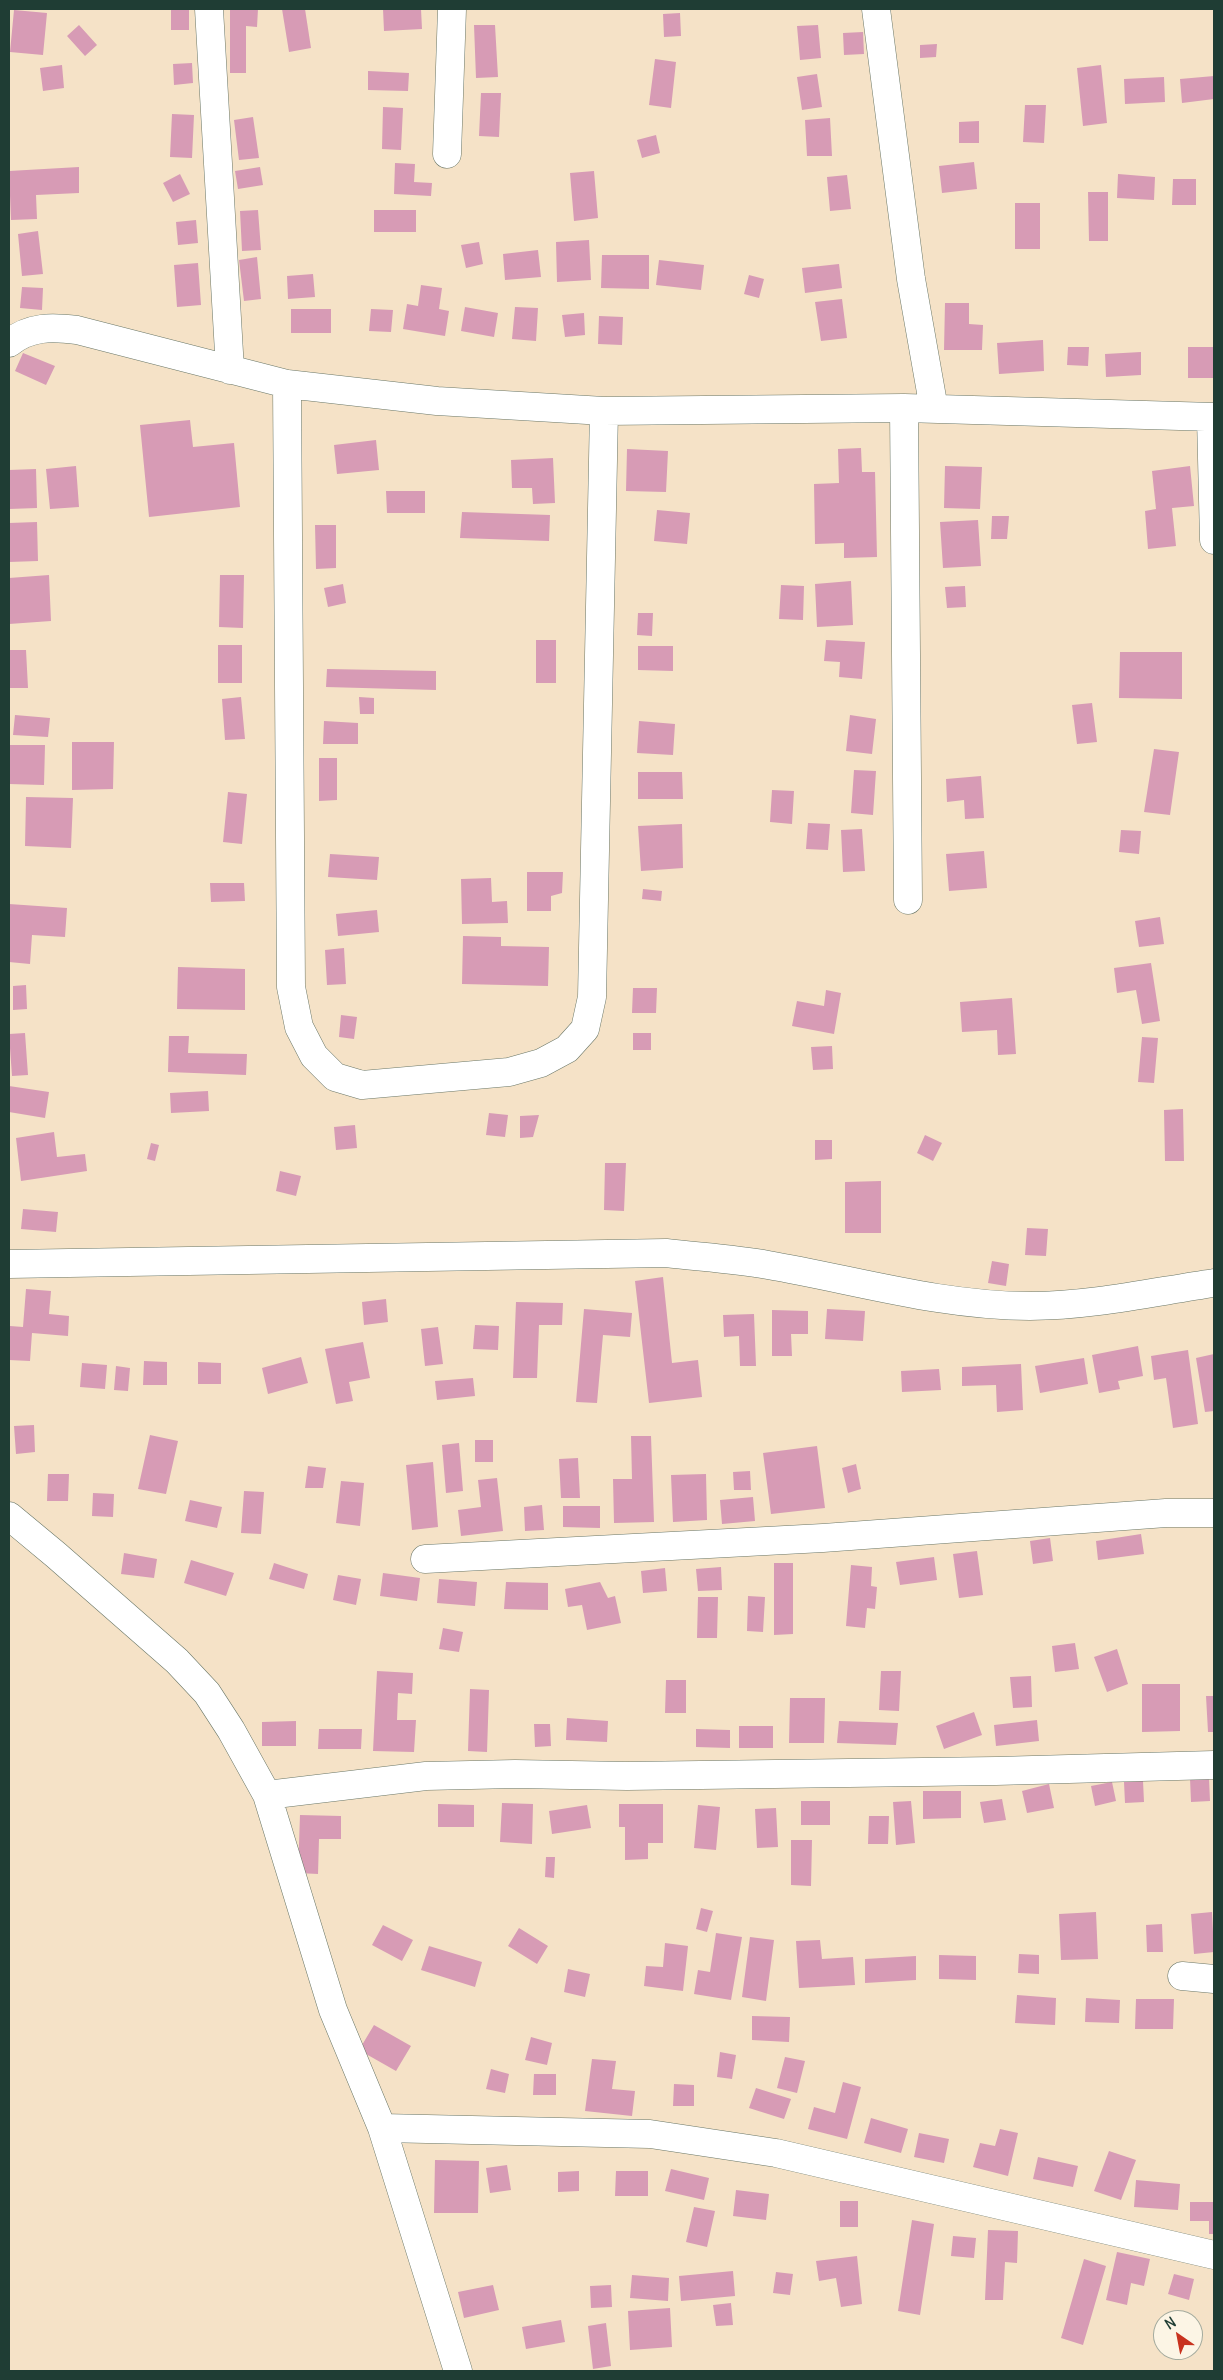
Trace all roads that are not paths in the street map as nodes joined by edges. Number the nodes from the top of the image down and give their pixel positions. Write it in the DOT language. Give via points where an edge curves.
graph roads {
  1 [pos="209,9"];
  2 [pos="452,9"];
  3 [pos="876,9"];
  4 [pos="447,154"];
  5 [pos="9,340"];
  6 [pos="230,370"];
  7 [pos="287,384"];
  8 [pos="904,408"];
  9 [pos="934,409"];
  10 [pos="604,411"];
  11 [pos="1213,417"];
  12 [pos="1214,540"];
  13 [pos="908,900"];
  14 [pos="9,1264"];
  15 [pos="1214,1284"];
  16 [pos="1214,1513"];
  17 [pos="9,1516"];
  18 [pos="425,1559"];
  19 [pos="1214,1764"];
  20 [pos="267,1795"];
  21 [pos="1182,1976"];
  22 [pos="1214,1979"];
  23 [pos="382,2128"];
  24 [pos="1214,2256"];
  25 [pos="458,2371"];
  1 -- 6 [label="street"];
  2 -- 4 [label="street"];
  3 -- 9 [label="street" via="911,279"];
  5 -- 6 [label="street" via="33,329 77,330"];
  6 -- 7 [label="street"];
  7 -- 10 [label="street" via="437,401"];
  7 -- 10 [label="street" via="291,987 299,1027 314,1056 335,1077 362,1085 509,1072 541,1063 566,1049 585,1029 592,997"];
  8 -- 9 [label="street"];
  8 -- 10 [label="street"];
  8 -- 13 [label="street"];
  9 -- 11 [label="street"];
  11 -- 12 [label="street"];
  14 -- 15 [label="street" via="666,1253 767,1265 892,1290 1030,1306 1075,1304"];
  16 -- 18 [label="street" via="1166,1513 823,1538"];
  17 -- 20 [label="street" via="177,1661 207,1693"];
  19 -- 20 [label="street" via="996,1772 426,1776"];
  20 -- 23 [label="street" via="333,2010"];
  21 -- 22 [label="street"];
  23 -- 24 [label="street" via="650,2134 706,2141 776,2153"];
  23 -- 25 [label="street"];
}
